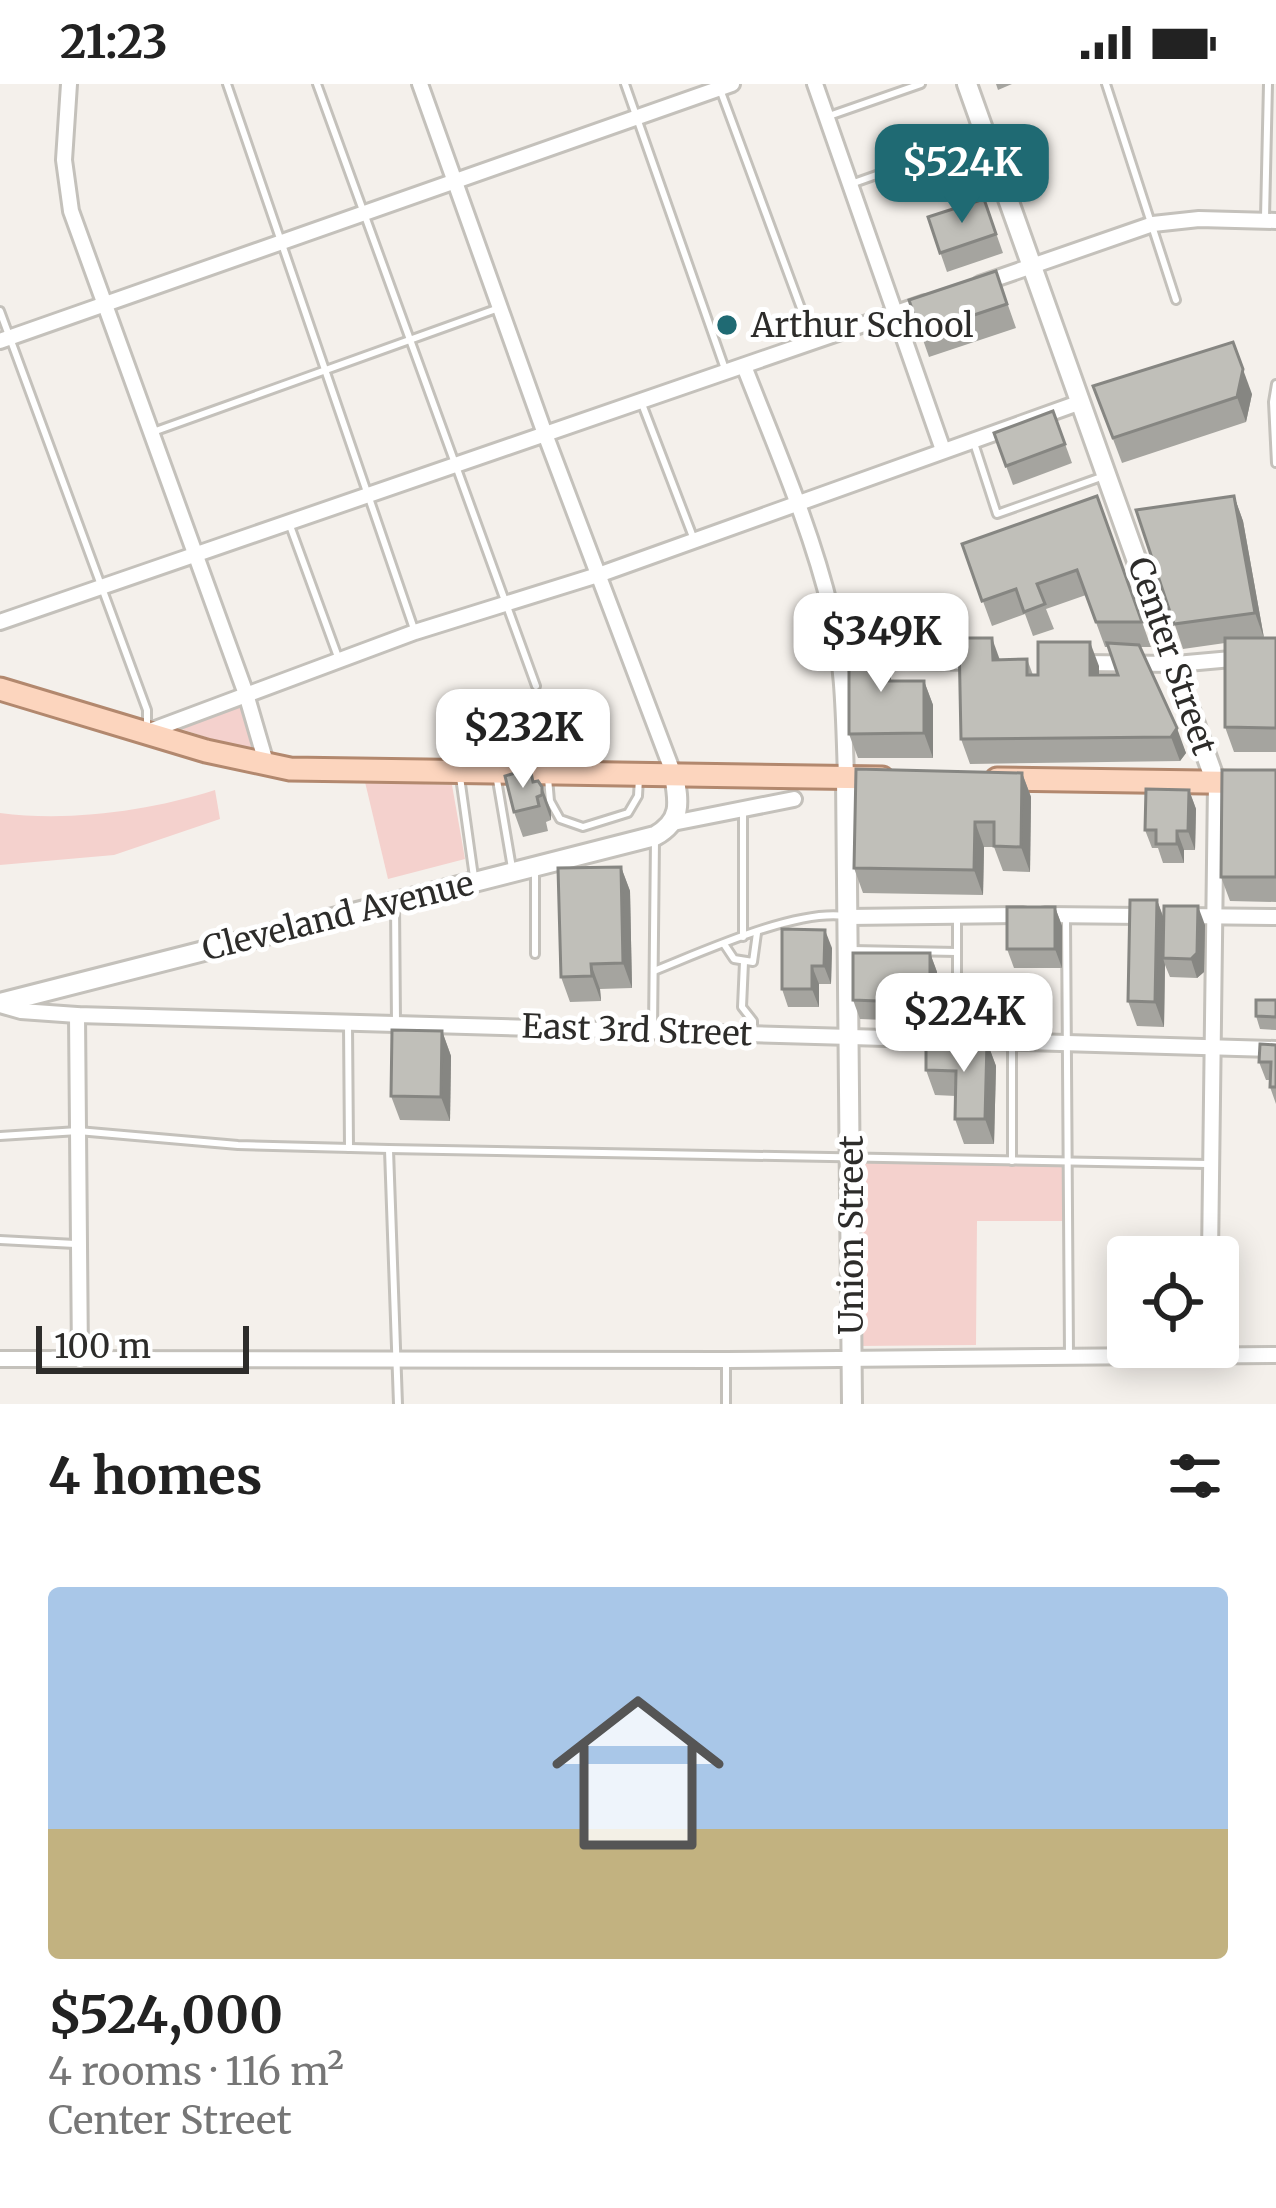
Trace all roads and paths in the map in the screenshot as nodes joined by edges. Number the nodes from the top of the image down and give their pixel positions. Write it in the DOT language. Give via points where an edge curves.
graph roads {
  1 [pos="69,84"];
  2 [pos="226,84"];
  3 [pos="317,84"];
  4 [pos="420,84"];
  5 [pos="625,84"];
  6 [pos="815,84"];
  7 [pos="921,84"];
  8 [pos="967,84"];
  9 [pos="1106,84"];
  10 [pos="1268,84"];
  11 [pos="726,86"];
  12 [pos="1272,94"];
  13 [pos="636,118"];
  14 [pos="826,118"];
  15 [pos="985,136"];
  16 [pos="454,182"];
  17 [pos="851,184"];
  18 [pos="364,213"];
  19 [pos="1270,221"];
  20 [pos="1153,224"];
  21 [pos="281,242"];
  22 [pos="1031,267"];
  23 [pos="972,287"];
  24 [pos="1175,300"];
  25 [pos="932,301"];
  26 [pos="104,305"];
  27 [pos="500,308"];
  28 [pos="0,311"];
  29 [pos="893,314"];
  30 [pos="410,338"];
  31 [pos="4,340"];
  32 [pos="813,342"];
  33 [pos="744,366"];
  34 [pos="325,369"];
  35 [pos="726,372"];
  36 [pos="1276,384"];
  37 [pos="641,401"];
  38 [pos="1081,402"];
  39 [pos="150,434"];
  40 [pos="545,434"];
  41 [pos="973,440"];
  42 [pos="943,450"];
  43 [pos="1276,463"];
  44 [pos="456,465"];
  45 [pos="1108,475"];
  46 [pos="368,495"];
  47 [pos="796,503"];
  48 [pos="289,523"];
  49 [pos="694,540"];
  50 [pos="196,554"];
  51 [pos="601,574"];
  52 [pos="103,587"];
  53 [pos="506,604"];
  54 [pos="0,622"];
  55 [pos="415,632"];
  56 [pos="1276,655"];
  57 [pos="339,660"];
  58 [pos="839,661"];
  59 [pos="996,662"];
  60 [pos="1064,663"];
  61 [pos="1176,664"];
  62 [pos="536,686"];
  63 [pos="0,689"];
  64 [pos="246,694"];
  65 [pos="146,733"];
  66 [pos="267,766"];
  67 [pos="459,772"];
  68 [pos="496,772"];
  69 [pos="548,773"];
  70 [pos="639,774"];
  71 [pos="674,775"];
  72 [pos="846,777"];
  73 [pos="915,778"];
  74 [pos="985,779"];
  75 [pos="1216,783"];
  76 [pos="1276,783"];
  77 [pos="794,800"];
  78 [pos="743,812"];
  79 [pos="674,823"];
  80 [pos="655,836"];
  81 [pos="535,866"];
  82 [pos="513,871"];
  83 [pos="475,881"];
  84 [pos="395,901"];
  85 [pos="1066,915"];
  86 [pos="848,916"];
  87 [pos="957,916"];
  88 [pos="1216,916"];
  89 [pos="1276,917"];
  90 [pos="757,933"];
  91 [pos="743,937"];
  92 [pos="724,944"];
  93 [pos="848,950"];
  94 [pos="957,952"];
  95 [pos="535,954"];
  96 [pos="744,962"];
  97 [pos="654,970"];
  98 [pos="0,1004"];
  99 [pos="77,1015"];
  100 [pos="348,1022"];
  101 [pos="396,1022"];
  102 [pos="653,1030"];
  103 [pos="754,1034"];
  104 [pos="850,1037"];
  105 [pos="957,1040"];
  106 [pos="1012,1041"];
  107 [pos="1068,1042"];
  108 [pos="1214,1047"];
  109 [pos="1276,1049"];
  110 [pos="78,1131"];
  111 [pos="0,1136"];
  112 [pos="349,1148"];
  113 [pos="389,1149"];
  114 [pos="850,1159"];
  115 [pos="1012,1162"];
  116 [pos="1068,1162"];
  117 [pos="1210,1164"];
  118 [pos="1210,1236"];
  119 [pos="0,1240"];
  120 [pos="79,1244"];
  121 [pos="1239,1352"];
  122 [pos="1107,1354"];
  123 [pos="1276,1354"];
  124 [pos="852,1355"];
  125 [pos="1069,1355"];
  126 [pos="0,1359"];
  127 [pos="396,1359"];
  128 [pos="80,1360"];
  129 [pos="726,1360"];
  130 [pos="398,1404"];
  131 [pos="726,1404"];
  132 [pos="852,1404"];
  1 -- 26 [label="street" via="67,190"];
  2 -- 21 [label="lane"];
  3 -- 18 [label="lane"];
  4 -- 16 [label="street"];
  5 -- 13 [label="lane"];
  6 -- 14 [label="street"];
  7 -- 14 [label="lane"];
  8 -- 15 [label="main road, Center Street"];
  9 -- 20 [label="lane"];
  10 -- 12 [label="lane"];
  11 -- 13 [label="street"];
  11 -- 32 [label="lane"];
  12 -- 19 [label="lane"];
  13 -- 16 [label="street"];
  13 -- 35 [label="lane"];
  14 -- 17 [label="street"];
  15 -- 17 [label="lane"];
  15 -- 22 [label="main road, Center Street"];
  16 -- 18 [label="street"];
  16 -- 27 [label="street"];
  17 -- 29 [label="street"];
  18 -- 21 [label="street"];
  18 -- 30 [label="lane"];
  19 -- 20 [label="street"];
  20 -- 22 [label="street"];
  20 -- 24 [label="lane"];
  21 -- 26 [label="street"];
  21 -- 34 [label="lane"];
  22 -- 23 [label="street"];
  22 -- 38 [label="main road, Center Street"];
  25 -- 29 [label="street"];
  26 -- 31 [label="street"];
  26 -- 39 [label="street"];
  27 -- 30 [label="lane"];
  27 -- 40 [label="street"];
  28 -- 31 [label="lane"];
  29 -- 32 [label="street"];
  29 -- 42 [label="street"];
  30 -- 34 [label="lane"];
  30 -- 44 [label="lane"];
  31 -- 52 [label="lane"];
  32 -- 33 [label="street"];
  33 -- 35 [label="street"];
  33 -- 47 [label="street"];
  34 -- 39 [label="lane"];
  34 -- 46 [label="lane"];
  35 -- 37 [label="street"];
  36 -- 43 [label="lane"];
  37 -- 40 [label="street"];
  37 -- 49 [label="lane"];
  38 -- 41 [label="street"];
  38 -- 45 [label="main road, Center Street"];
  39 -- 50 [label="street"];
  40 -- 44 [label="street"];
  40 -- 51 [label="street"];
  41 -- 42 [label="street"];
  41 -- 45 [label="lane" via="997,514"];
  42 -- 47 [label="street"];
  44 -- 46 [label="street"];
  44 -- 53 [label="lane"];
  45 -- 61 [label="main road, Center Street"];
  46 -- 48 [label="street"];
  46 -- 55 [label="lane"];
  47 -- 49 [label="street"];
  47 -- 58 [label="street"];
  48 -- 50 [label="street"];
  48 -- 57 [label="lane"];
  49 -- 51 [label="street"];
  50 -- 52 [label="street"];
  50 -- 64 [label="street"];
  51 -- 53 [label="street"];
  51 -- 71 [label="street"];
  52 -- 54 [label="street"];
  52 -- 65 [label="lane" via="147,710"];
  53 -- 55 [label="street"];
  53 -- 62 [label="lane"];
  55 -- 57 [label="street"];
  56 -- 61 [label="street"];
  57 -- 64 [label="street"];
  58 -- 59 [label="street"];
  58 -- 72 [label="street"];
  60 -- 61 [label="street"];
  61 -- 75 [label="main road, Center Street"];
  63 -- 65 [label="main road"];
  64 -- 65 [label="street"];
  64 -- 66 [label="street"];
  65 -- 66 [label="main road"];
  66 -- 67 [label="main road"];
  67 -- 68 [label="main road"];
  67 -- 83 [label="lane"];
  68 -- 69 [label="main road"];
  68 -- 82 [label="lane"];
  69 -- 70 [label="main road"];
  69 -- 70 [label="lane" via="560,819 583,827 628,813"];
  70 -- 71 [label="main road"];
  71 -- 72 [label="main road"];
  71 -- 79 [label="main road"];
  72 -- 73 [label="main road"];
  72 -- 86 [label="main road, Union Street"];
  74 -- 75 [label="main road"];
  75 -- 76 [label="main road"];
  75 -- 88 [label="street, Center Street"];
  77 -- 78 [label="street, Cleveland Avenue"];
  78 -- 79 [label="street, Cleveland Avenue"];
  78 -- 91 [label="lane"];
  79 -- 80 [label="main road, Cleveland Avenue"];
  80 -- 81 [label="main road, Cleveland Avenue"];
  80 -- 97 [label="lane"];
  81 -- 82 [label="main road, Cleveland Avenue"];
  81 -- 95 [label="lane"];
  82 -- 83 [label="main road, Cleveland Avenue"];
  83 -- 84 [label="main road, Cleveland Avenue"];
  84 -- 98 [label="main road, Cleveland Avenue"];
  84 -- 101 [label="lane"];
  85 -- 87 [label="street"];
  85 -- 88 [label="street"];
  85 -- 107 [label="lane"];
  86 -- 87 [label="street"];
  86 -- 90 [label="lane"];
  86 -- 93 [label="main road, Union Street"];
  87 -- 94 [label="lane"];
  88 -- 89 [label="street"];
  88 -- 108 [label="street, Center Street"];
  90 -- 91 [label="lane"];
  90 -- 96 [label="lane" via="756,958"];
  91 -- 92 [label="lane"];
  92 -- 96 [label="lane"];
  92 -- 97 [label="lane"];
  93 -- 94 [label="lane"];
  93 -- 104 [label="main road, Union Street"];
  94 -- 105 [label="lane"];
  96 -- 103 [label="lane" via="742,1007"];
  97 -- 102 [label="lane"];
  98 -- 99 [label="street, East 3rd Street"];
  99 -- 100 [label="street, East 3rd Street"];
  99 -- 110 [label="street"];
  100 -- 101 [label="street, East 3rd Street"];
  100 -- 112 [label="lane"];
  101 -- 102 [label="street, East 3rd Street"];
  102 -- 103 [label="street, East 3rd Street"];
  103 -- 104 [label="street, East 3rd Street"];
  104 -- 105 [label="street, East 3rd Street"];
  104 -- 114 [label="main road, Union Street"];
  105 -- 106 [label="street, East 3rd Street"];
  106 -- 107 [label="street, East 3rd Street"];
  106 -- 115 [label="lane"];
  107 -- 108 [label="street, East 3rd Street"];
  107 -- 116 [label="lane"];
  108 -- 109 [label="street, East 3rd Street"];
  108 -- 117 [label="street, Center Street"];
  110 -- 111 [label="lane"];
  110 -- 112 [label="lane"];
  110 -- 120 [label="street"];
  112 -- 113 [label="lane"];
  113 -- 114 [label="lane"];
  113 -- 127 [label="lane"];
  114 -- 115 [label="lane"];
  114 -- 124 [label="main road, Union Street"];
  115 -- 116 [label="lane"];
  116 -- 117 [label="lane"];
  116 -- 125 [label="lane"];
  117 -- 118 [label="street, Center Street"];
  119 -- 120 [label="lane"];
  120 -- 128 [label="street"];
  121 -- 123 [label="street"];
  122 -- 125 [label="street"];
  124 -- 125 [label="street"];
  124 -- 129 [label="street"];
  124 -- 132 [label="main road, Union Street"];
  126 -- 128 [label="street"];
  127 -- 128 [label="street"];
  127 -- 129 [label="street"];
  127 -- 130 [label="lane"];
  129 -- 131 [label="lane"];
}
